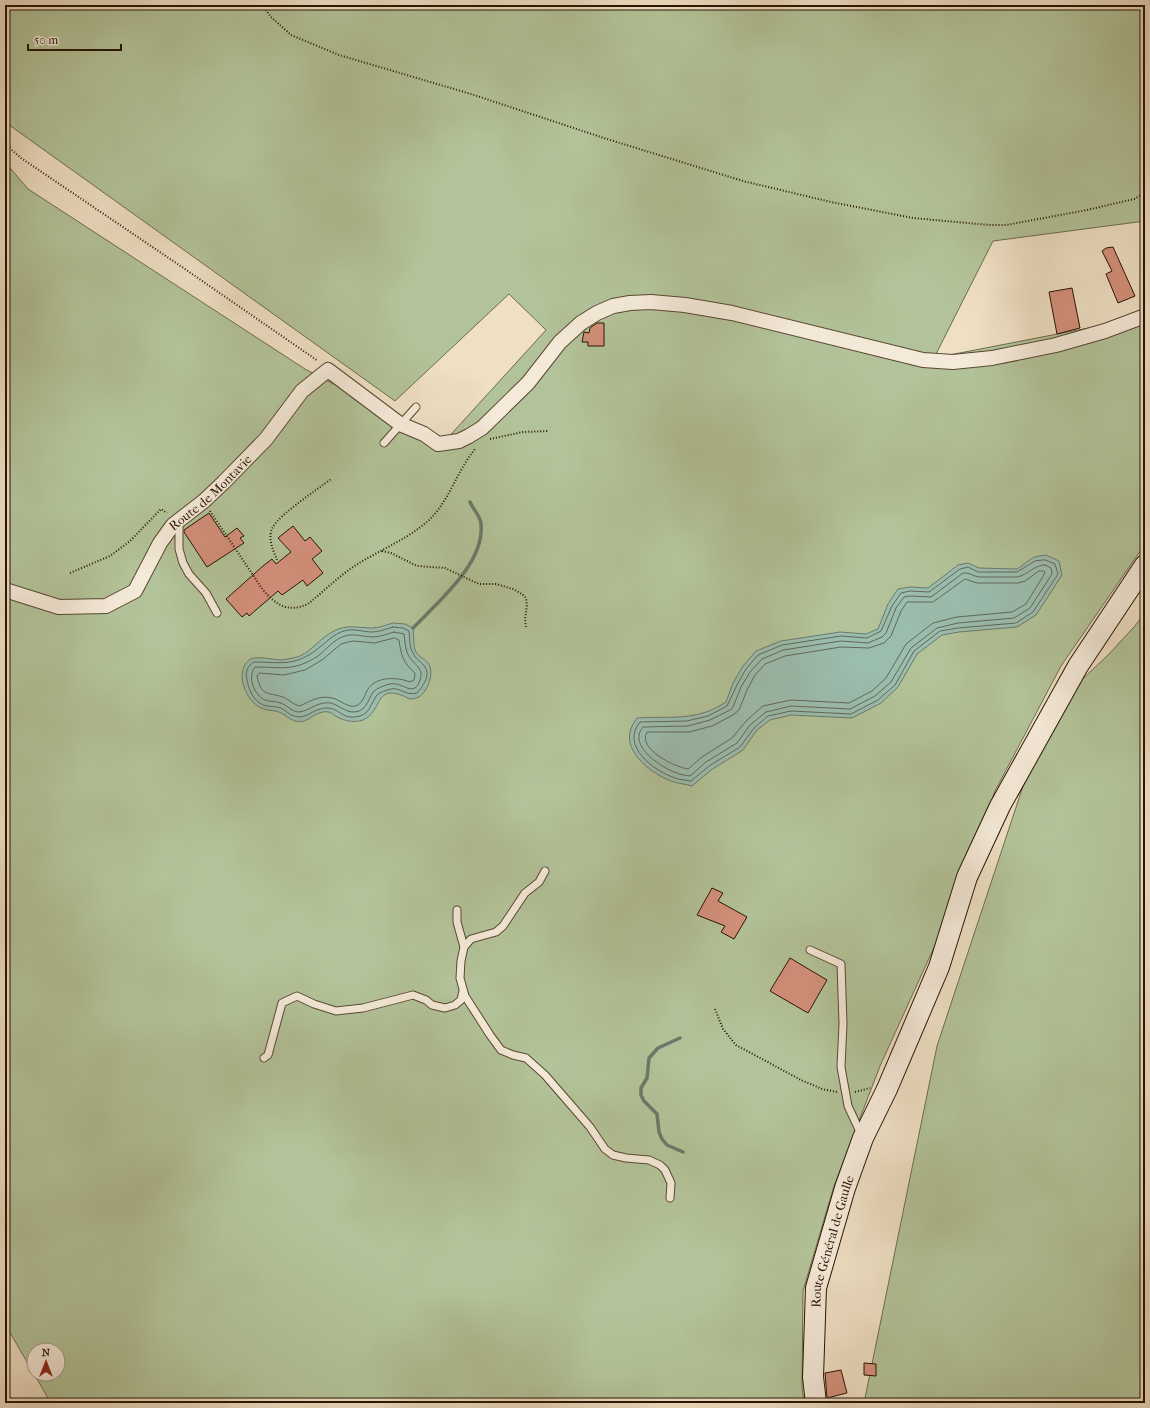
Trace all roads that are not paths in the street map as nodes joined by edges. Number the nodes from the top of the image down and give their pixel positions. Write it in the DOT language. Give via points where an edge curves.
graph roads {
  1 [pos="1145,316"];
  2 [pos="416,407"];
  3 [pos="400,424"];
  4 [pos="384,443"];
  5 [pos="179,520"];
  6 [pos="1145,565"];
  7 [pos="5,590"];
  8 [pos="217,613"];
  9 [pos="545,871"];
  10 [pos="456,910"];
  11 [pos="464,947"];
  12 [pos="810,950"];
  13 [pos="463,989"];
  14 [pos="264,1058"];
  15 [pos="863,1138"];
  16 [pos="670,1198"];
  17 [pos="816,1403"];
  1 -- 3 [label="street" via="1056,345 992,358 953,362 923,360 732,313 672,304 630,303 613,306 581,323 560,342 528,383 482,428 469,436 438,444 424,434"];
  2 -- 3 [label="lane"];
  3 -- 4 [label="lane"];
  3 -- 5 [label="street, Route de Montavie" via="328,370 302,391 266,439 204,501"];
  5 -- 7 [label="street, Route de Montavie" via="160,543 135,591 106,606 58,608"];
  5 -- 8 [label="lane" via="179,549 183,563 206,593"];
  6 -- 15 [label="street, Route Général de Gaulle" via="1078,666 1000,806 967,876 939,967"];
  9 -- 11 [label="lane" via="539,882 525,893 503,926 496,932 471,939"];
  10 -- 11 [label="lane"];
  11 -- 13 [label="lane" via="460,978"];
  12 -- 15 [label="lane" via="841,964 842,1067 848,1106"];
  13 -- 14 [label="lane" via="461,1000 444,1008 413,995 363,1008 336,1011 297,996 282,1003 268,1055"];
  13 -- 16 [label="lane" via="474,1011 501,1050 526,1058 545,1075 590,1127 605,1149 613,1155 649,1160 666,1170 671,1183"];
  15 -- 17 [label="street, Route Général de Gaulle" via="845,1188 816,1288 813,1377"];
}
